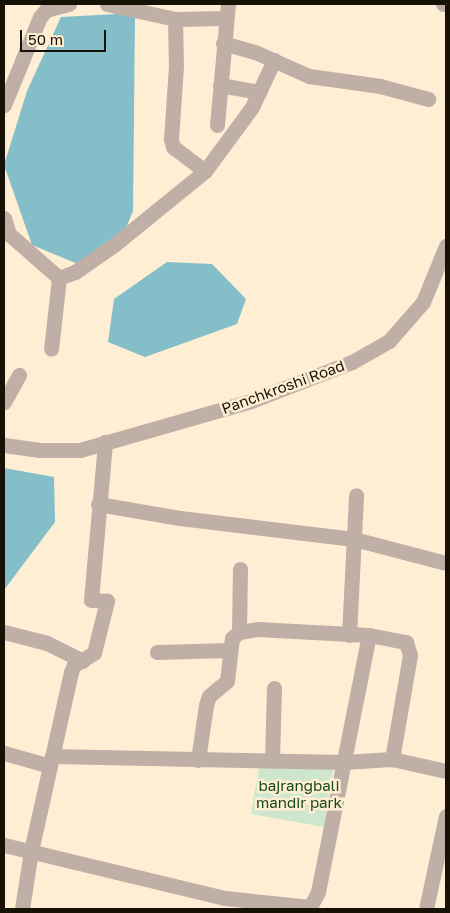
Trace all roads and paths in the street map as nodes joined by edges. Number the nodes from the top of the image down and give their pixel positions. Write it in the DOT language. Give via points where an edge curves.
graph roads {
  1 [pos="69,4"];
  2 [pos="107,4"];
  3 [pos="46,7"];
  4 [pos="226,11"];
  5 [pos="184,14"];
  6 [pos="223,43"];
  7 [pos="274,60"];
  8 [pos="220,84"];
  9 [pos="260,92"];
  10 [pos="428,99"];
  11 [pos="4,105"];
  12 [pos="217,125"];
  13 [pos="204,171"];
  14 [pos="4,218"];
  15 [pos="446,246"];
  16 [pos="59,278"];
  17 [pos="51,350"];
  18 [pos="19,375"];
  19 [pos="4,402"];
  20 [pos="105,442"];
  21 [pos="4,444"];
  22 [pos="356,495"];
  23 [pos="98,504"];
  24 [pos="354,539"];
  25 [pos="446,563"];
  26 [pos="240,569"];
  27 [pos="4,632"];
  28 [pos="239,632"];
  29 [pos="349,635"];
  30 [pos="369,635"];
  31 [pos="229,650"];
  32 [pos="157,652"];
  33 [pos="83,660"];
  34 [pos="274,688"];
  35 [pos="4,752"];
  36 [pos="392,759"];
  37 [pos="198,760"];
  38 [pos="272,760"];
  39 [pos="51,761"];
  40 [pos="344,762"];
  41 [pos="446,771"];
  42 [pos="446,816"];
  43 [pos="4,845"];
  44 [pos="30,851"];
  45 [pos="224,904"];
  46 [pos="22,909"];
  47 [pos="426,909"];
  1 -- 3 [label="street"];
  2 -- 5 [label="street"];
  3 -- 11 [label="street"];
  4 -- 5 [label="street"];
  4 -- 6 [label="street"];
  5 -- 13 [label="street" via="171,139 173,147"];
  6 -- 7 [label="street"];
  6 -- 8 [label="street"];
  7 -- 9 [label="street"];
  7 -- 10 [label="street" via="309,76 380,86"];
  8 -- 9 [label="street"];
  8 -- 12 [label="street"];
  9 -- 13 [label="street"];
  13 -- 16 [label="street" via="114,245 75,272"];
  14 -- 16 [label="street" via="9,234"];
  15 -- 20 [label="street, Panchkroshi Road" via="423,302 382,345 352,362 251,401"];
  16 -- 17 [label="street"];
  18 -- 19 [label="street"];
  20 -- 21 [label="street, Panchkroshi Road" via="80,450 40,450"];
  20 -- 23 [label="street"];
  22 -- 24 [label="street"];
  23 -- 24 [label="street" via="301,535"];
  23 -- 33 [label="street" via="91,600 107,602 94,652"];
  24 -- 25 [label="street"];
  24 -- 29 [label="street"];
  26 -- 28 [label="street"];
  27 -- 33 [label="street" via="48,643"];
  28 -- 29 [label="street" via="257,629"];
  28 -- 31 [label="street" via="232,638"];
  29 -- 30 [label="street"];
  30 -- 36 [label="street" via="406,642 410,655"];
  30 -- 40 [label="street"];
  31 -- 32 [label="street"];
  31 -- 37 [label="street" via="227,681 209,696 206,705"];
  33 -- 39 [label="street" via="74,665 71,672"];
  34 -- 38 [label="street"];
  35 -- 39 [label="street"];
  36 -- 40 [label="street"];
  36 -- 41 [label="street"];
  37 -- 38 [label="street"];
  37 -- 39 [label="street"];
  38 -- 40 [label="street"];
  39 -- 44 [label="street"];
  40 -- 45 [label="street" via="315,902 304,908"];
  42 -- 47 [label="street"];
  43 -- 44 [label="street"];
  44 -- 45 [label="street"];
  44 -- 46 [label="street"];
}
